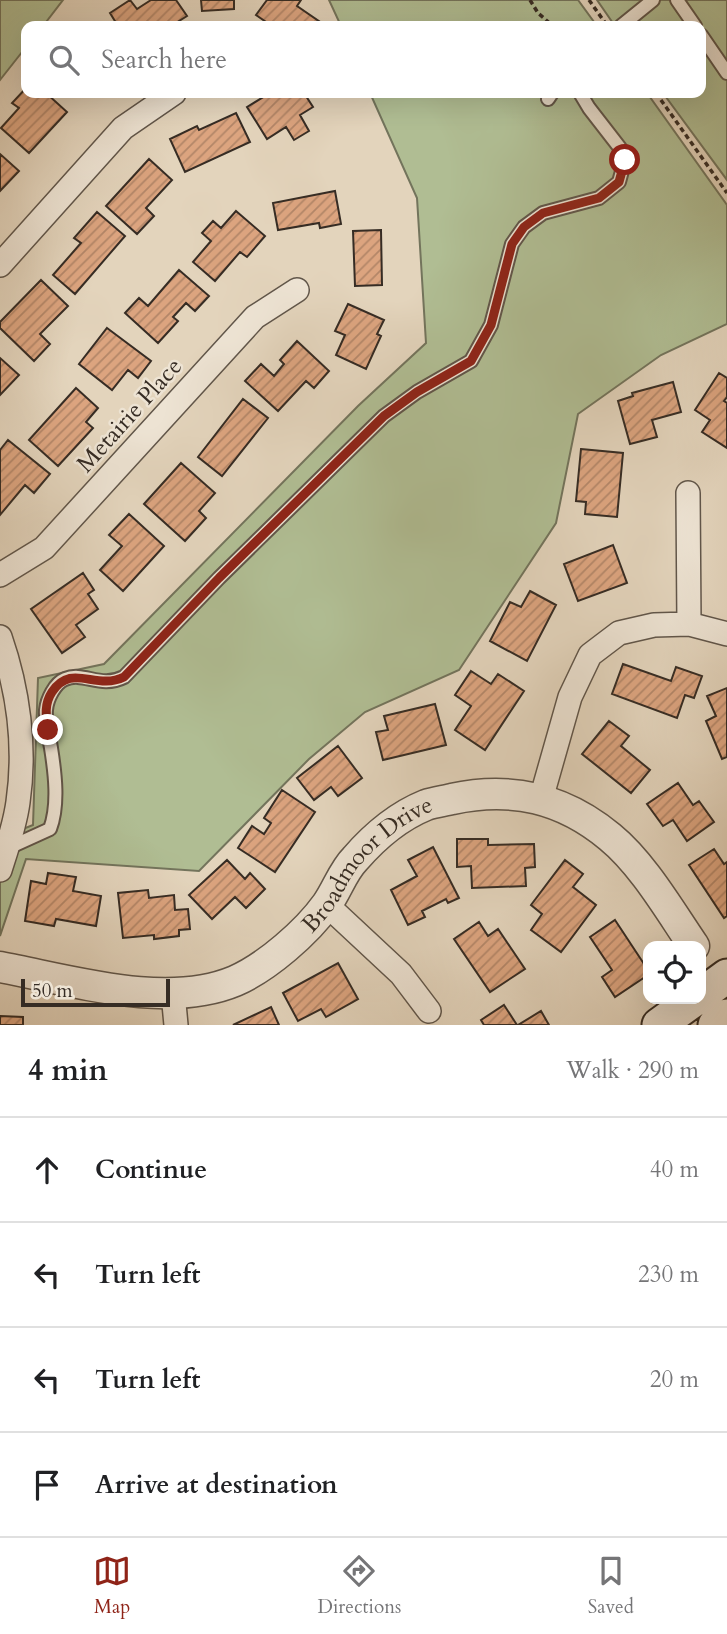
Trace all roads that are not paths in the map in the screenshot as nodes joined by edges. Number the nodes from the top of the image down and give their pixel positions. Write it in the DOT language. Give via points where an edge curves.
graph roads {
  1 [pos="653,0"];
  2 [pos="677,0"];
  3 [pos="627,21"];
  4 [pos="692,21"];
  5 [pos="706,42"];
  6 [pos="727,73"];
  7 [pos="167,98"];
  8 [pos="584,98"];
  9 [pos="0,265"];
  10 [pos="297,290"];
  11 [pos="688,494"];
  12 [pos="0,575"];
  13 [pos="689,624"];
  14 [pos="727,634"];
  15 [pos="0,637"];
  16 [pos="541,799"];
  17 [pos="2,857"];
  18 [pos="327,905"];
  19 [pos="690,941"];
  20 [pos="0,967"];
  21 [pos="711,984"];
  22 [pos="173,993"];
  23 [pos="429,1011"];
  24 [pos="727,1016"];
  25 [pos="176,1025"];
  26 [pos="659,1025"];
  27 [pos="715,1025"];
  1 -- 3 [label="lane"];
  2 -- 4 [label="lane"];
  5 -- 6 [label="lane"];
  7 -- 9 [label="street" via="123,128"];
  8 -- 17 [label="lane" via="620,148 625,160 619,182 599,198 543,213 524,227 512,244 491,325 471,361 384,416 124,677 107,683 72,677 54,688 46,711 55,816 50,829"];
  10 -- 12 [label="street, Metairie Place" via="255,317 44,548"];
  11 -- 13 [label="street"];
  13 -- 14 [label="street"];
  13 -- 16 [label="street" via="619,633 590,655 570,697"];
  15 -- 17 [label="street" via="21,726 18,803"];
  16 -- 18 [label="street, Broadmoor Drive" via="477,794 426,805 381,832 352,862"];
  16 -- 19 [label="street, Broadmoor Drive" via="575,813 611,838 635,863"];
  18 -- 22 [label="street, Broadmoor Drive" via="260,967 234,981"];
  18 -- 23 [label="street" via="401,974"];
  20 -- 22 [label="street, Broadmoor Drive" via="144,993"];
  21 -- 26 [label="main road"];
  22 -- 25 [label="street"];
  24 -- 27 [label="main road"];
}
